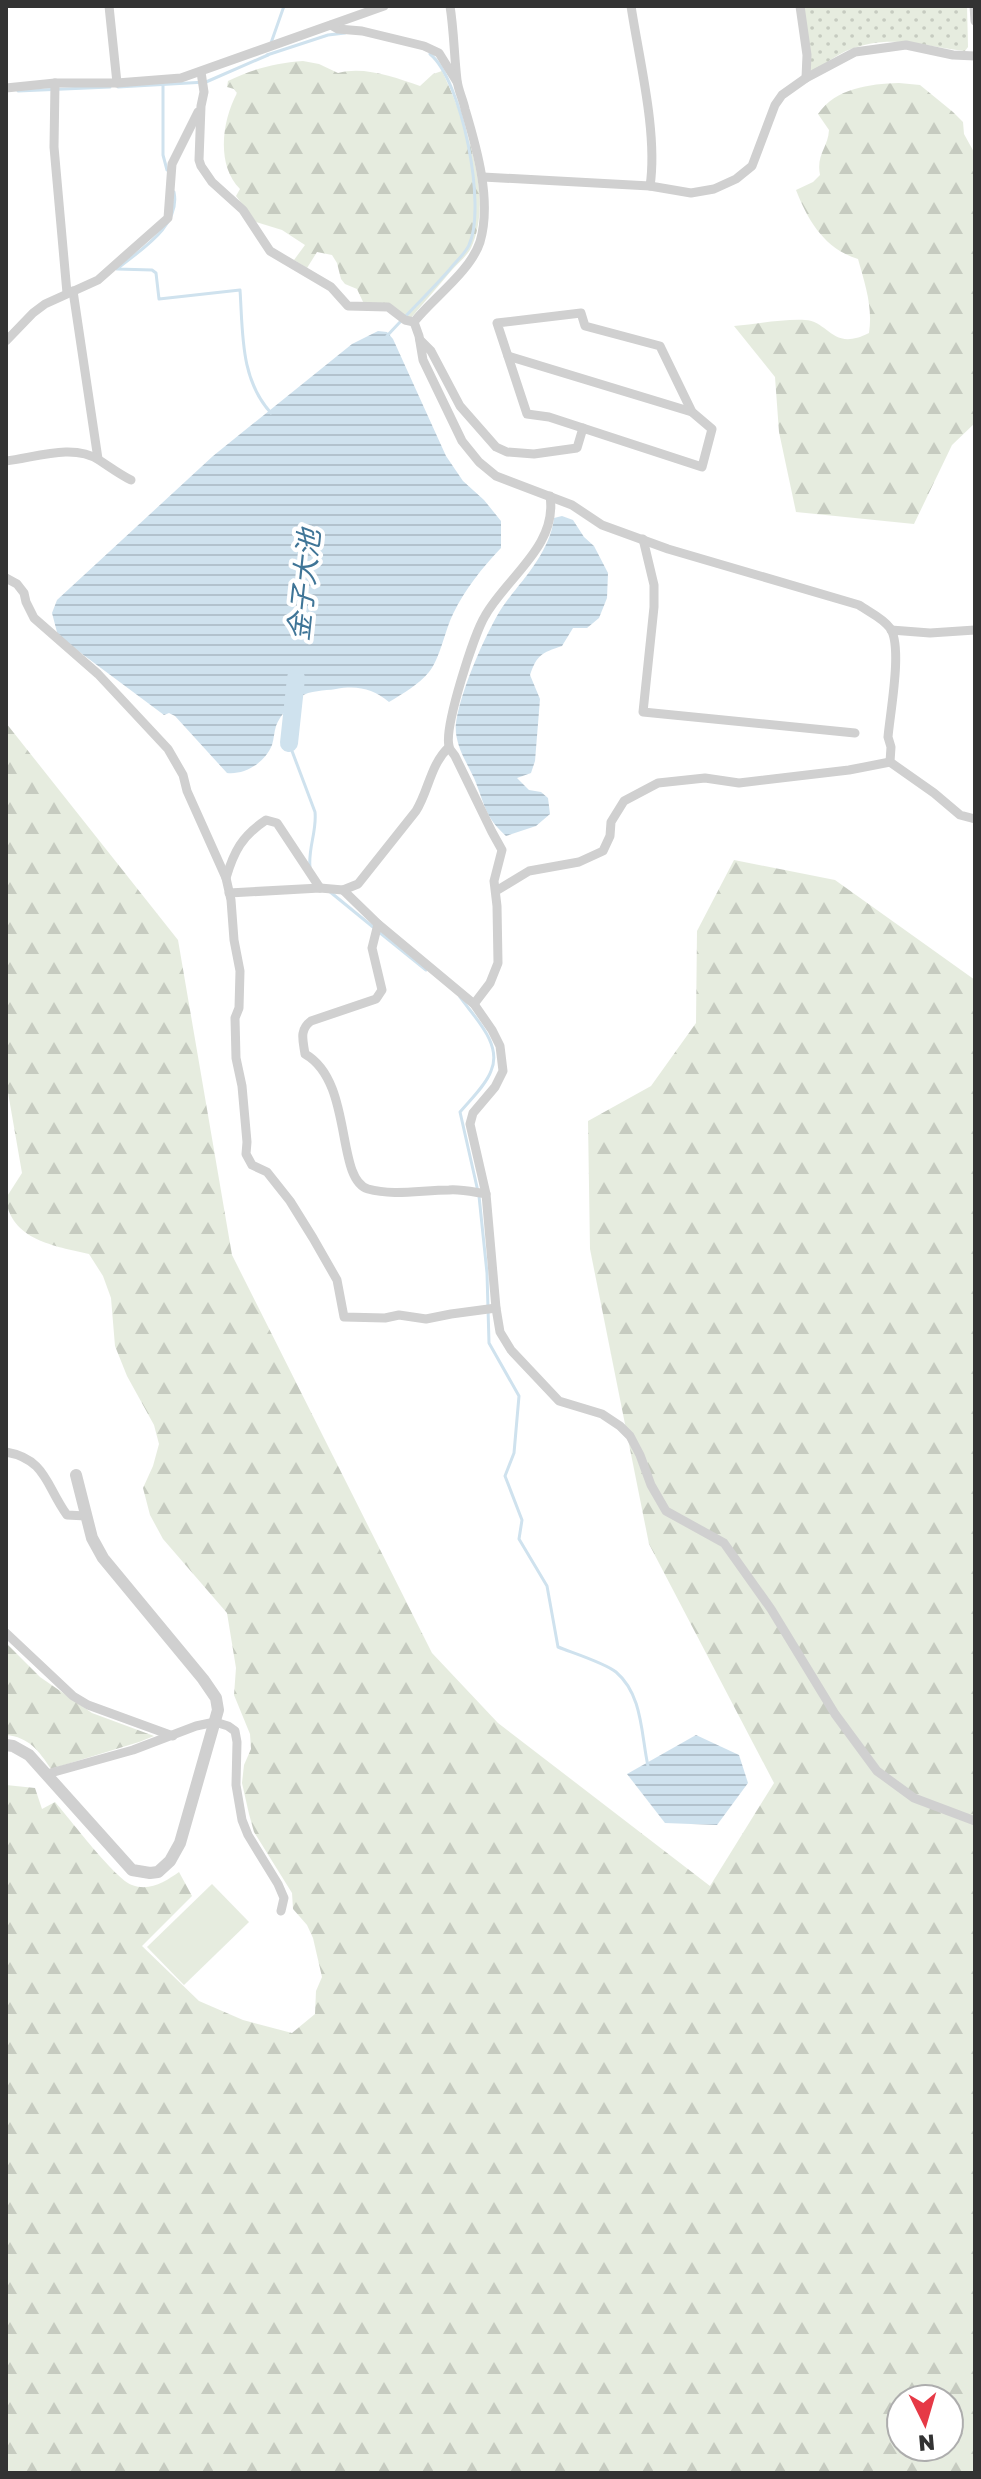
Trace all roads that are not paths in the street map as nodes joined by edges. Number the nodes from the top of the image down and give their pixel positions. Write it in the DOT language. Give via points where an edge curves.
graph roads {
  1 [pos="109,6"];
  2 [pos="384,6"];
  3 [pos="450,6"];
  4 [pos="631,6"];
  5 [pos="800,6"];
  6 [pos="974,6"];
  7 [pos="975,21"];
  8 [pos="331,25"];
  9 [pos="975,56"];
  10 [pos="201,72"];
  11 [pos="806,78"];
  12 [pos="457,82"];
  13 [pos="55,83"];
  14 [pos="117,83"];
  15 [pos="6,88"];
  16 [pos="201,106"];
  17 [pos="483,177"];
  18 [pos="650,186"];
  19 [pos="70,292"];
  20 [pos="414,322"];
  21 [pos="420,340"];
  22 [pos="6,341"];
  23 [pos="508,356"];
  24 [pos="692,412"];
  25 [pos="583,428"];
  26 [pos="98,459"];
  27 [pos="6,461"];
  28 [pos="131,480"];
  29 [pos="550,496"];
  30 [pos="643,539"];
  31 [pos="6,578"];
  32 [pos="891,630"];
  33 [pos="975,630"];
  34 [pos="855,733"];
  35 [pos="449,747"];
  36 [pos="890,762"];
  37 [pos="975,819"];
  38 [pos="226,878"];
  39 [pos="320,888"];
  40 [pos="343,890"];
  41 [pos="496,891"];
  42 [pos="229,893"];
  43 [pos="378,924"];
  44 [pos="474,1004"];
  45 [pos="486,1194"];
  46 [pos="496,1308"];
  47 [pos="6,1452"];
  48 [pos="76,1475"];
  49 [pos="86,1516"];
  50 [pos="6,1633"];
  51 [pos="215,1722"];
  52 [pos="173,1736"];
  53 [pos="6,1745"];
  54 [pos="47,1774"];
  55 [pos="975,1821"];
  56 [pos="281,1911"];
  1 -- 14 [label="street"];
  2 -- 8 [label="street"];
  3 -- 12 [label="street"];
  4 -- 18 [label="street" via="649,125"];
  5 -- 11 [label="street"];
  6 -- 7 [label="street"];
  8 -- 10 [label="street"];
  8 -- 12 [label="street" via="424,46 439,53"];
  9 -- 11 [label="street" via="906,45 884,47 855,52"];
  10 -- 14 [label="street"];
  10 -- 16 [label="street"];
  11 -- 18 [label="street" via="775,105 752,166 736,179 691,193"];
  12 -- 17 [label="street"];
  13 -- 14 [label="street"];
  13 -- 15 [label="street"];
  13 -- 19 [label="street" via="54,147"];
  16 -- 19 [label="street" via="172,164 168,218 98,280"];
  16 -- 20 [label="street" via="201,166 243,210 270,251 331,287 348,306 388,307"];
  17 -- 18 [label="street"];
  17 -- 20 [label="street" via="480,243"];
  19 -- 22 [label="street" via="33,313"];
  19 -- 26 [label="street"];
  20 -- 21 [label="street"];
  21 -- 25 [label="street" via="460,406 496,447 534,454 577,448"];
  21 -- 29 [label="street" via="423,360 447,411 479,462 496,476"];
  23 -- 24 [label="street"];
  23 -- 24 [label="street" via="497,323 581,313 585,326 660,346"];
  23 -- 25 [label="street" via="527,414"];
  24 -- 25 [label="street" via="712,429 702,467"];
  26 -- 27 [label="street" via="63,452"];
  26 -- 28 [label="street"];
  29 -- 30 [label="street" via="602,525"];
  29 -- 35 [label="street" via="552,508 538,546 483,619 453,707"];
  30 -- 32 [label="street" via="859,605"];
  30 -- 34 [label="street" via="654,585 643,712"];
  31 -- 38 [label="street" via="24,593 34,618 98,674 168,749"];
  32 -- 33 [label="street"];
  32 -- 36 [label="street" via="897,657"];
  35 -- 40 [label="street" via="437,759 423,799 400,833 358,884"];
  35 -- 41 [label="street" via="502,850"];
  36 -- 37 [label="street" via="960,815"];
  36 -- 41 [label="street" via="739,783 705,778 658,783 624,801 603,851 579,862 529,871"];
  38 -- 39 [label="street" via="234,852 266,820 277,823"];
  38 -- 42 [label="street"];
  39 -- 40 [label="street"];
  39 -- 42 [label="street"];
  40 -- 43 [label="street"];
  41 -- 44 [label="street" via="498,963"];
  42 -- 46 [label="street" via="240,971 236,1058 246,1154 298,1213 337,1280 344,1317 426,1319"];
  43 -- 44 [label="street"];
  43 -- 45 [label="street" via="372,948 382,990 376,999 311,1021 302,1035 305,1054 322,1067 339,1105 355,1181 380,1191 452,1189"];
  44 -- 45 [label="street" via="500,1046 503,1071 470,1124"];
  45 -- 46 [label="street"];
  46 -- 55 [label="street" via="500,1332 527,1369 559,1401 602,1414 620,1426 666,1511 724,1543 877,1771 914,1798"];
  47 -- 49 [label="street" via="35,1464 67,1515"];
  48 -- 49 [label="street"];
  49 -- 51 [label="street" via="103,1558 216,1698"];
  50 -- 52 [label="street" via="73,1696"];
  51 -- 52 [label="street"];
  51 -- 54 [label="street" via="180,1843 158,1872 132,1870"];
  51 -- 56 [label="street" via="235,1731 242,1820 284,1898"];
  52 -- 54 [label="street"];
  53 -- 54 [label="street" via="29,1755"];
}
